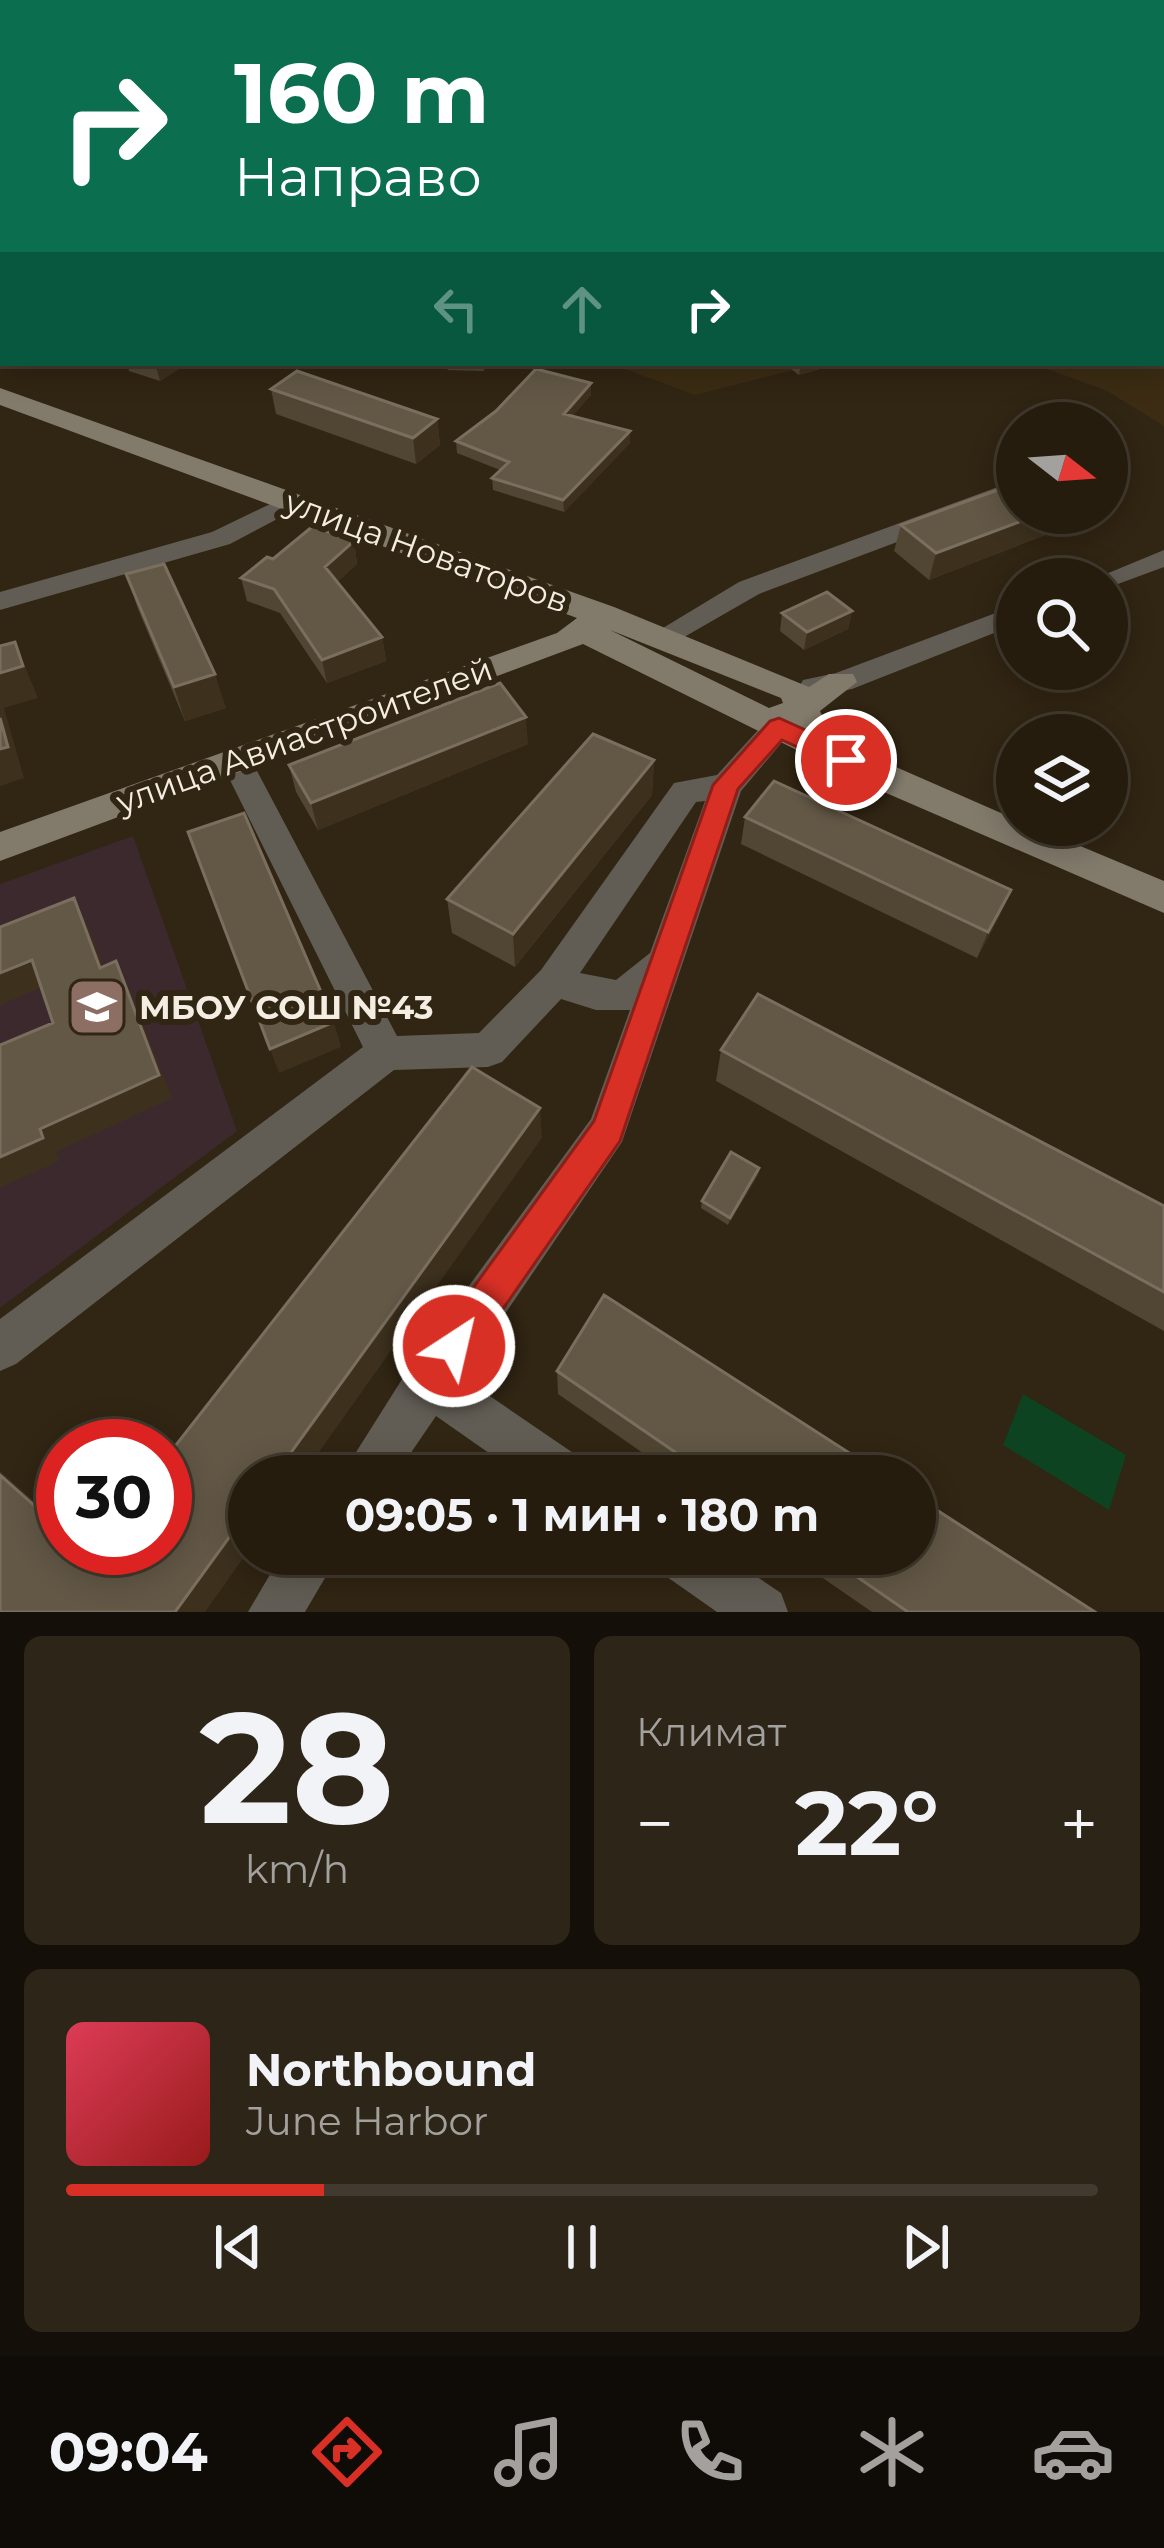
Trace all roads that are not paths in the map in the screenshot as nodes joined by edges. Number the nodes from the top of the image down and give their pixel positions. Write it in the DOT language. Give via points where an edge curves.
graph roads {
  1 [pos="0,396"];
  2 [pos="996,496"];
  3 [pos="291,502"];
  4 [pos="1164,558"];
  5 [pos="1128,572"];
  6 [pos="0,601"];
  7 [pos="595,614"];
  8 [pos="996,622"];
  9 [pos="662,637"];
  10 [pos="841,682"];
  11 [pos="774,710"];
  12 [pos="237,762"];
  13 [pos="726,785"];
  14 [pos="0,847"];
  15 [pos="1164,898"];
  16 [pos="666,961"];
  17 [pos="554,981"];
  18 [pos="386,1053"];
  19 [pos="0,1348"];
  20 [pos="428,1382"];
  21 [pos="380,1455"];
  22 [pos="534,1455"];
  23 [pos="300,1575"];
  24 [pos="708,1575"];
  25 [pos="274,1612"];
  26 [pos="762,1612"];
  1 -- 3 [label="main road, улица Новаторов"];
  2 -- 9 [label="street" via="749,588"];
  3 -- 6 [label="street" via="221,538"];
  3 -- 7 [label="main road, улица Новаторов"];
  4 -- 5 [label="street"];
  7 -- 9 [label="main road, улица Новаторов"];
  7 -- 11 [label="main road" via="596,639"];
  7 -- 12 [label="main road, улица Авиастроителей" via="568,640"];
  8 -- 10 [label="street"];
  9 -- 11 [label="main road, улица Новаторов"];
  10 -- 11 [label="street"];
  10 -- 11 [label="main road" via="791,715"];
  11 -- 13 [label="street"];
  11 -- 15 [label="main road" via="818,746"];
  12 -- 14 [label="main road, улица Авиастроителей"];
  12 -- 18 [label="street"];
  13 -- 16 [label="street"];
  13 -- 17 [label="street" via="686,791"];
  16 -- 17 [label="street" via="622,997"];
  16 -- 20 [label="street" via="608,1130"];
  17 -- 18 [label="street" via="488,1050"];
  18 -- 19 [label="street"];
  20 -- 21 [label="street"];
  20 -- 22 [label="street"];
  23 -- 25 [label="street"];
  24 -- 26 [label="street"];
}
